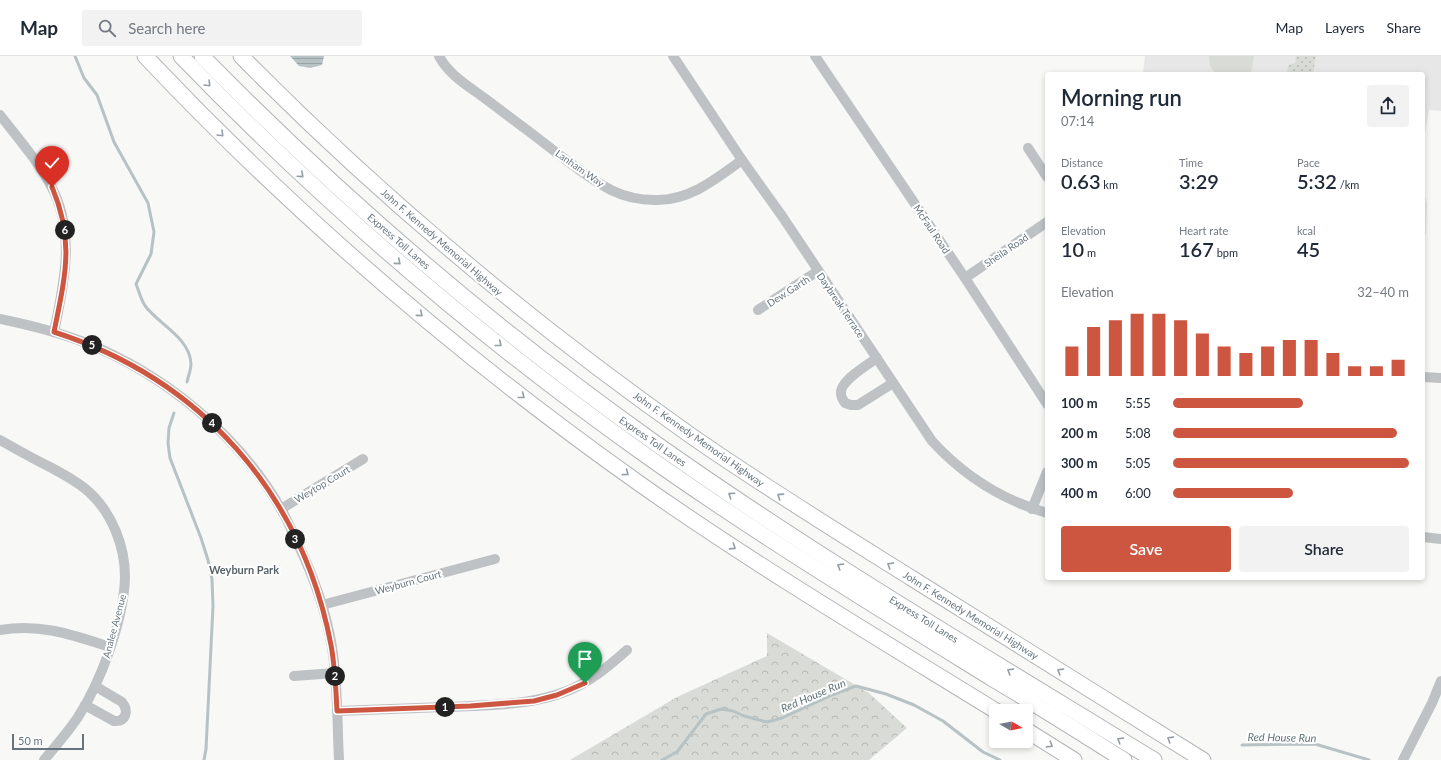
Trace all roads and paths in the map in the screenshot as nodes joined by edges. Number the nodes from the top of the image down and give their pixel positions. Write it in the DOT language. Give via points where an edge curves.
graph roads {
  1 [pos="145,56"];
  2 [pos="181,56"];
  3 [pos="202,56"];
  4 [pos="241,56"];
  5 [pos="439,56"];
  6 [pos="673,56"];
  7 [pos="815,56"];
  8 [pos="0,115"];
  9 [pos="1028,148"];
  10 [pos="742,160"];
  11 [pos="1045,174"];
  12 [pos="1045,223"];
  13 [pos="818,271"];
  14 [pos="965,278"];
  15 [pos="758,310"];
  16 [pos="0,319"];
  17 [pos="54,332"];
  18 [pos="877,358"];
  19 [pos="1425,377"];
  20 [pos="1441,378"];
  21 [pos="893,383"];
  22 [pos="1045,401"];
  23 [pos="0,440"];
  24 [pos="363,459"];
  25 [pos="1045,477"];
  26 [pos="281,509"];
  27 [pos="1032,509"];
  28 [pos="1045,512"];
  29 [pos="1425,537"];
  30 [pos="1441,539"];
  31 [pos="495,559"];
  32 [pos="322,605"];
  33 [pos="0,630"];
  34 [pos="110,647"];
  35 [pos="627,650"];
  36 [pos="335,673"];
  37 [pos="294,676"];
  38 [pos="1441,681"];
  39 [pos="95,686"];
  40 [pos="85,705"];
  41 [pos="989,707"];
  42 [pos="337,711"];
  43 [pos="1033,734"];
  44 [pos="44,760"];
  45 [pos="339,760"];
  46 [pos="1074,760"];
  47 [pos="1124,760"];
  48 [pos="1154,760"];
  49 [pos="1203,760"];
  50 [pos="1403,760"];
  1 -- 41 [label="highway, one-way" via="227,139 317,224 413,308 524,398 722,540"];
  2 -- 47 [label="highway, Express Toll Lanes, one-way" via="291,166 383,249 587,412 686,484 802,560"];
  48 -- 3 [label="highway, Express Toll Lanes, one-way" via="830,560 721,489 612,412 500,326 393,236 278,131"];
  49 -- 4 [label="highway, John F. Kennedy Memorial Highway, one-way" via="782,497 604,372 434,236 350,161"];
  5 -- 10 [label="street, Lanham Way" via="446,67 466,85 588,175 620,194 656,200 682,196 704,186"];
  6 -- 10 [label="street, Daybreak Terrace"];
  7 -- 14 [label="street, McFaul Road"];
  8 -- 17 [label="street" via="42,170 52,187 63,219 66,263"];
  9 -- 11 [label="street"];
  10 -- 13 [label="street, Daybreak Terrace"];
  12 -- 14 [label="street, Sheila Road"];
  13 -- 15 [label="street, Dew Garth"];
  13 -- 18 [label="street, Daybreak Terrace"];
  14 -- 22 [label="street, McFaul Road"];
  16 -- 17 [label="street"];
  17 -- 26 [label="street" via="122,359 180,396 238,449"];
  18 -- 21 [label="street, Daybreak Terrace"];
  18 -- 21 [label="street" via="844,382 841,395 845,403 858,405"];
  19 -- 20 [label="street"];
  21 -- 27 [label="street, Daybreak Terrace" via="925,431 950,460 983,485"];
  23 -- 34 [label="street, Analee Avenue" via="80,484 97,500 110,520 119,541 125,576 120,613"];
  24 -- 26 [label="street, Weytop Court"];
  25 -- 27 [label="street"];
  26 -- 32 [label="street" via="305,558"];
  27 -- 28 [label="street, Daybreak Terrace"];
  29 -- 30 [label="street"];
  31 -- 32 [label="street, Weyburn Court"];
  32 -- 36 [label="street"];
  33 -- 34 [label="street" via="45,628"];
  34 -- 39 [label="street, Analee Avenue"];
  35 -- 42 [label="street" via="585,683 534,701"];
  36 -- 37 [label="street"];
  36 -- 42 [label="street"];
  38 -- 50 [label="street"];
  39 -- 40 [label="street, Analee Avenue"];
  39 -- 40 [label="street" via="122,702 127,713 120,721 114,721"];
  40 -- 44 [label="street, Analee Avenue"];
  42 -- 45 [label="street"];
  43 -- 46 [label="highway, one-way"];
}
